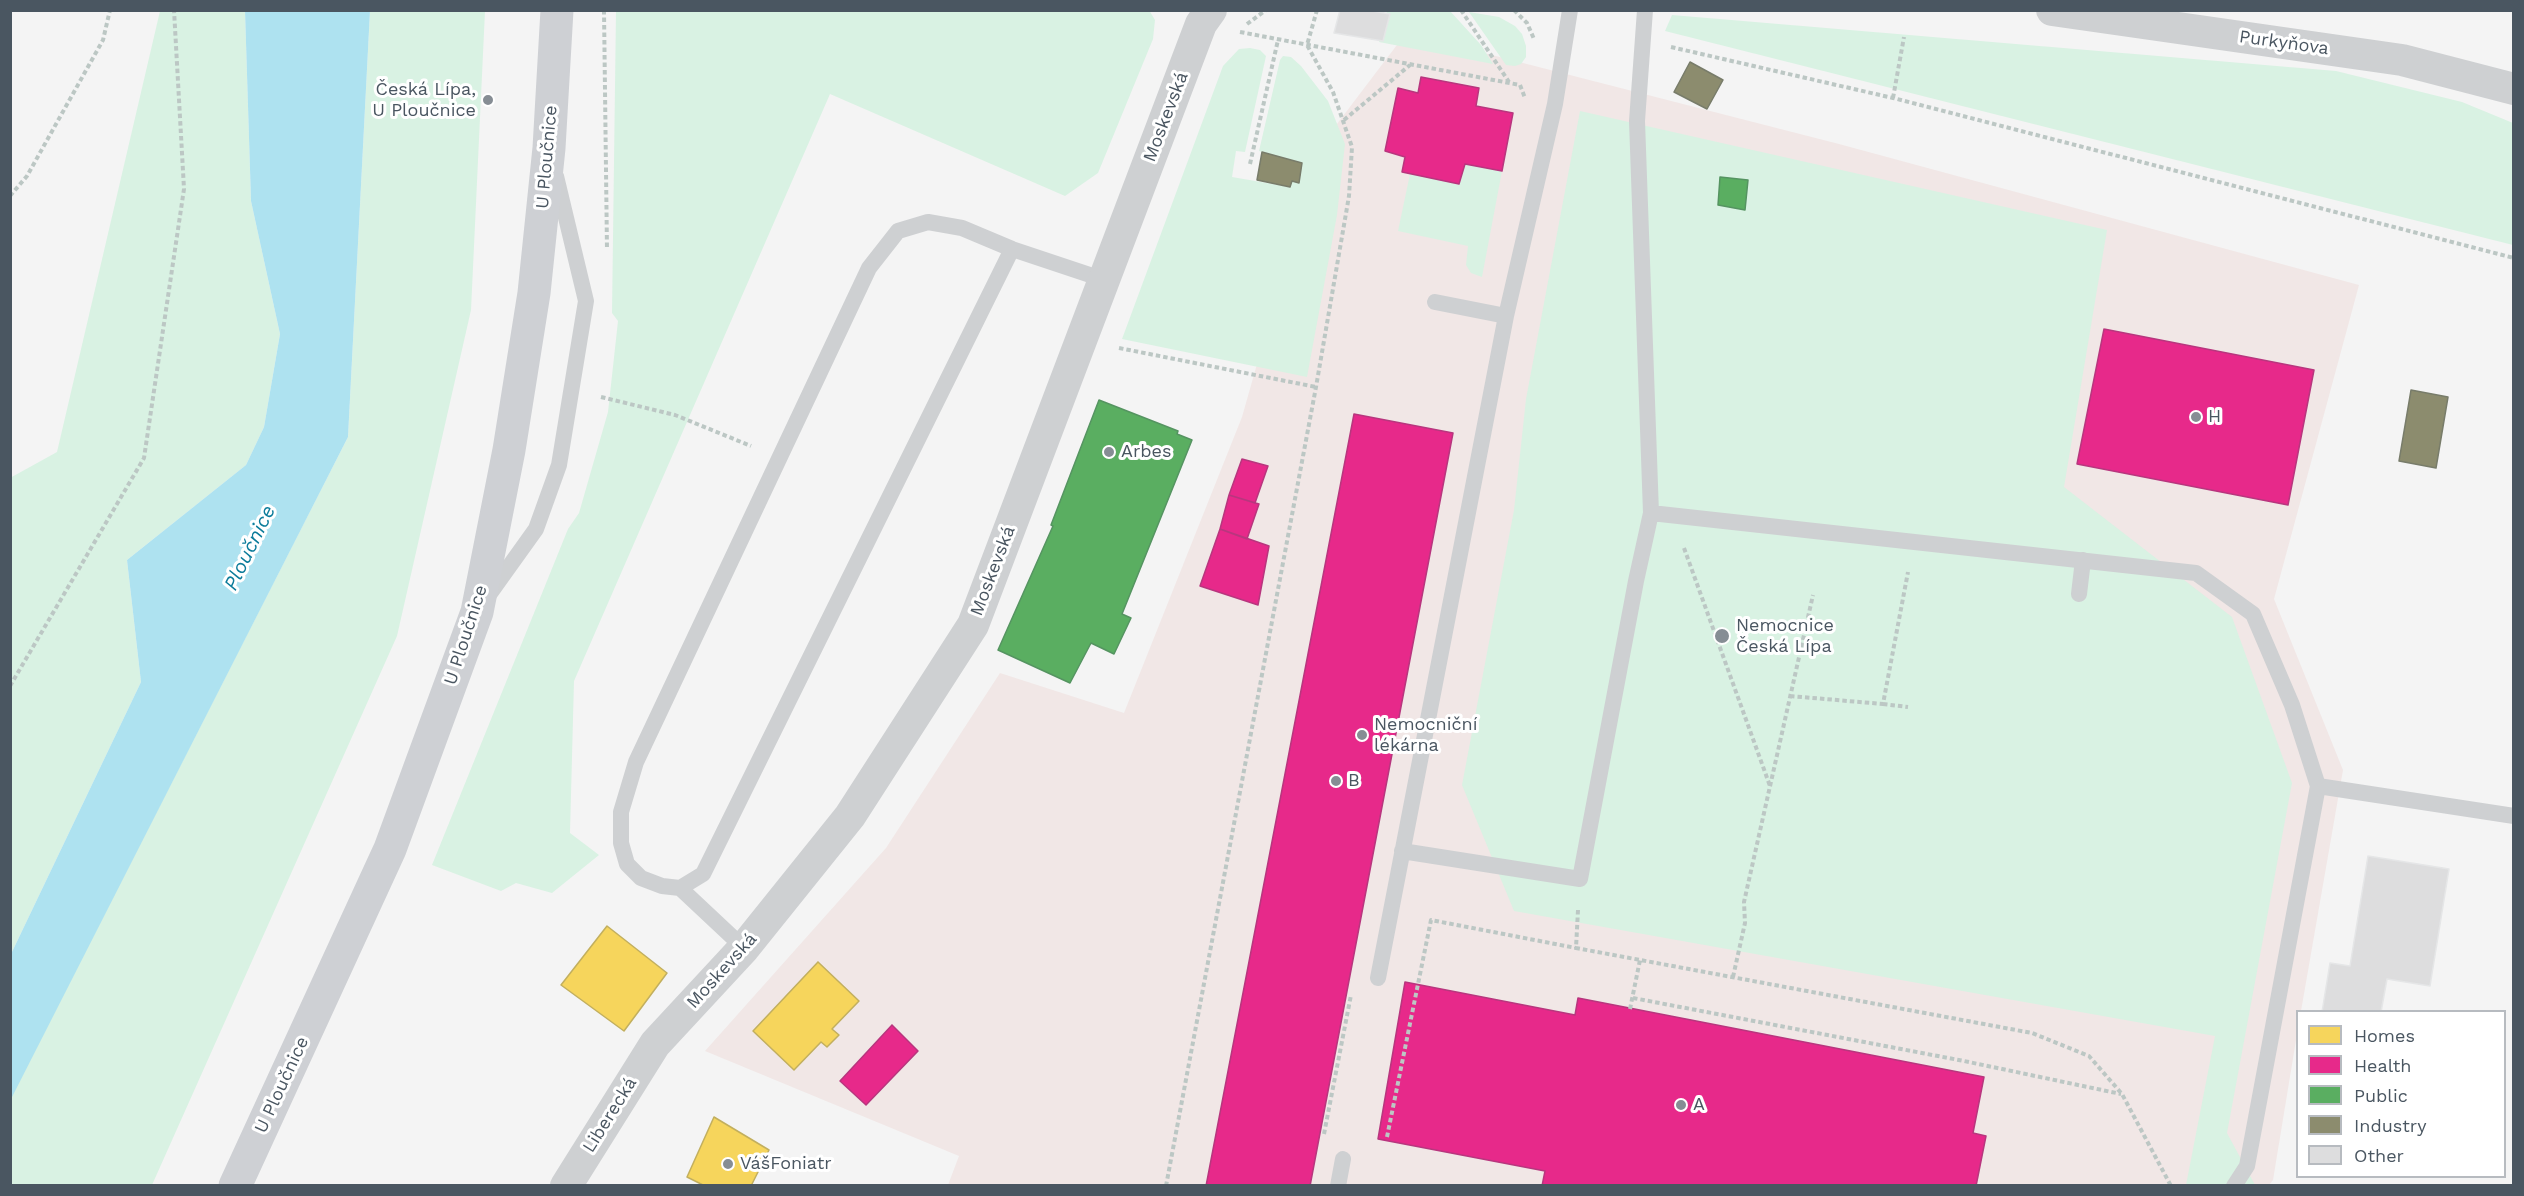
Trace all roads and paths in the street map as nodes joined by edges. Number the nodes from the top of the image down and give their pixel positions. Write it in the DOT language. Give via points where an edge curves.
graph roads {
  1 [pos="110,10"];
  2 [pos="174,10"];
  3 [pos="557,10"];
  4 [pos="604,10"];
  5 [pos="1266,10"];
  6 [pos="1317,10"];
  7 [pos="1461,10"];
  8 [pos="1514,10"];
  9 [pos="1570,10"];
  10 [pos="1645,10"];
  11 [pos="2052,10"];
  12 [pos="1203,15"];
  13 [pos="2190,20"];
  14 [pos="1904,37"];
  15 [pos="1278,40"];
  16 [pos="1307,45"];
  17 [pos="1534,48"];
  18 [pos="1668,58"];
  19 [pos="1410,65"];
  20 [pos="1509,83"];
  21 [pos="1527,88"];
  22 [pos="2514,89"];
  23 [pos="1893,98"];
  24 [pos="1344,120"];
  25 [pos="549,148"];
  26 [pos="1250,164"];
  27 [pos="10,196"];
  28 [pos="1012,249"];
  29 [pos="2514,258"];
  30 [pos="608,262"];
  31 [pos="1105,280"];
  32 [pos="1435,302"];
  33 [pos="1506,316"];
  34 [pos="1111,346"];
  35 [pos="1316,387"];
  36 [pos="597,396"];
  37 [pos="779,458"];
  38 [pos="1651,513"];
  39 [pos="1672,515"];
  40 [pos="2083,560"];
  41 [pos="1908,572"];
  42 [pos="2079,594"];
  43 [pos="1813,596"];
  44 [pos="477,612"];
  45 [pos="10,686"];
  46 [pos="1790,696"];
  47 [pos="1883,704"];
  48 [pos="1908,707"];
  49 [pos="2318,786"];
  50 [pos="1770,787"];
  51 [pos="2514,816"];
  52 [pos="1402,851"];
  53 [pos="1580,879"];
  54 [pos="681,888"];
  55 [pos="744,948"];
  56 [pos="1576,948"];
  57 [pos="1640,960"];
  58 [pos="1733,977"];
  59 [pos="1378,978"];
  60 [pos="1633,998"];
  61 [pos="1630,1009"];
  62 [pos="655,1044"];
  63 [pos="2122,1094"];
  64 [pos="1387,1137"];
  65 [pos="1343,1159"];
  66 [pos="235,1185"];
  67 [pos="566,1185"];
  68 [pos="1166,1185"];
  69 [pos="1338,1185"];
  70 [pos="2171,1185"];
  71 [pos="2234,1185"];
  1 -- 27 [label="path" via="103,40 27,176"];
  2 -- 45 [label="path" via="184,189 144,458"];
  3 -- 25 [label="main road, U Ploučnice"];
  4 -- 30 [label="path"];
  5 -- 15 [label="path" via="1237,31"];
  6 -- 16 [label="path"];
  7 -- 20 [label="path"];
  8 -- 17 [label="path" via="1527,23"];
  9 -- 33 [label="lane" via="1555,104"];
  10 -- 38 [label="lane" via="1636,121"];
  11 -- 13 [label="street, Purkyňova"];
  12 -- 31 [label="street, Moskevská"];
  13 -- 22 [label="street, Purkyňova" via="2402,60"];
  14 -- 23 [label="path"];
  15 -- 16 [label="path"];
  15 -- 26 [label="path"];
  16 -- 19 [label="path"];
  16 -- 24 [label="path"];
  18 -- 23 [label="path" via="1670,47"];
  19 -- 20 [label="path"];
  19 -- 24 [label="path"];
  20 -- 21 [label="path" via="1520,85 1525,98"];
  23 -- 29 [label="path"];
  24 -- 35 [label="path" via="1352,147 1349,196"];
  25 -- 44 [label="main road, U Ploučnice" via="534,293 509,450"];
  25 -- 44 [label="lane" via="586,302 559,465 536,529"];
  28 -- 31 [label="lane"];
  28 -- 37 [label="lane" via="962,228 928,222 898,231 869,268"];
  28 -- 54 [label="lane" via="703,874"];
  31 -- 55 [label="street, Moskevská" via="973,625 850,816"];
  32 -- 33 [label="lane"];
  33 -- 52 [label="lane"];
  34 -- 35 [label="path"];
  35 -- 68 [label="path"];
  36 -- 37 [label="path" via="675,415"];
  37 -- 54 [label="lane" via="636,762 621,812 621,843 627,864 641,878"];
  38 -- 39 [label="lane"];
  38 -- 53 [label="lane"];
  39 -- 40 [label="lane"];
  39 -- 50 [label="path"];
  40 -- 42 [label="lane"];
  40 -- 49 [label="lane" via="2196,573 2253,614 2292,705"];
  41 -- 47 [label="path"];
  43 -- 46 [label="path"];
  44 -- 66 [label="main road, U Ploučnice" via="390,849"];
  46 -- 47 [label="path"];
  46 -- 50 [label="path"];
  47 -- 48 [label="path"];
  49 -- 51 [label="lane"];
  49 -- 71 [label="lane" via="2247,1166"];
  50 -- 58 [label="path" via="1744,902 1745,923"];
  52 -- 53 [label="lane"];
  52 -- 59 [label="lane"];
  53 -- 56 [label="path"];
  54 -- 55 [label="lane"];
  55 -- 62 [label="street, Moskevská"];
  56 -- 57 [label="path"];
  56 -- 64 [label="path" via="1431,920"];
  57 -- 58 [label="path"];
  57 -- 60 [label="path"];
  58 -- 63 [label="path" via="2032,1033 2089,1056"];
  60 -- 61 [label="path"];
  60 -- 63 [label="path"];
  62 -- 67 [label="street, Liberecká"];
  63 -- 70 [label="path"];
  65 -- 69 [label="lane"];
}
